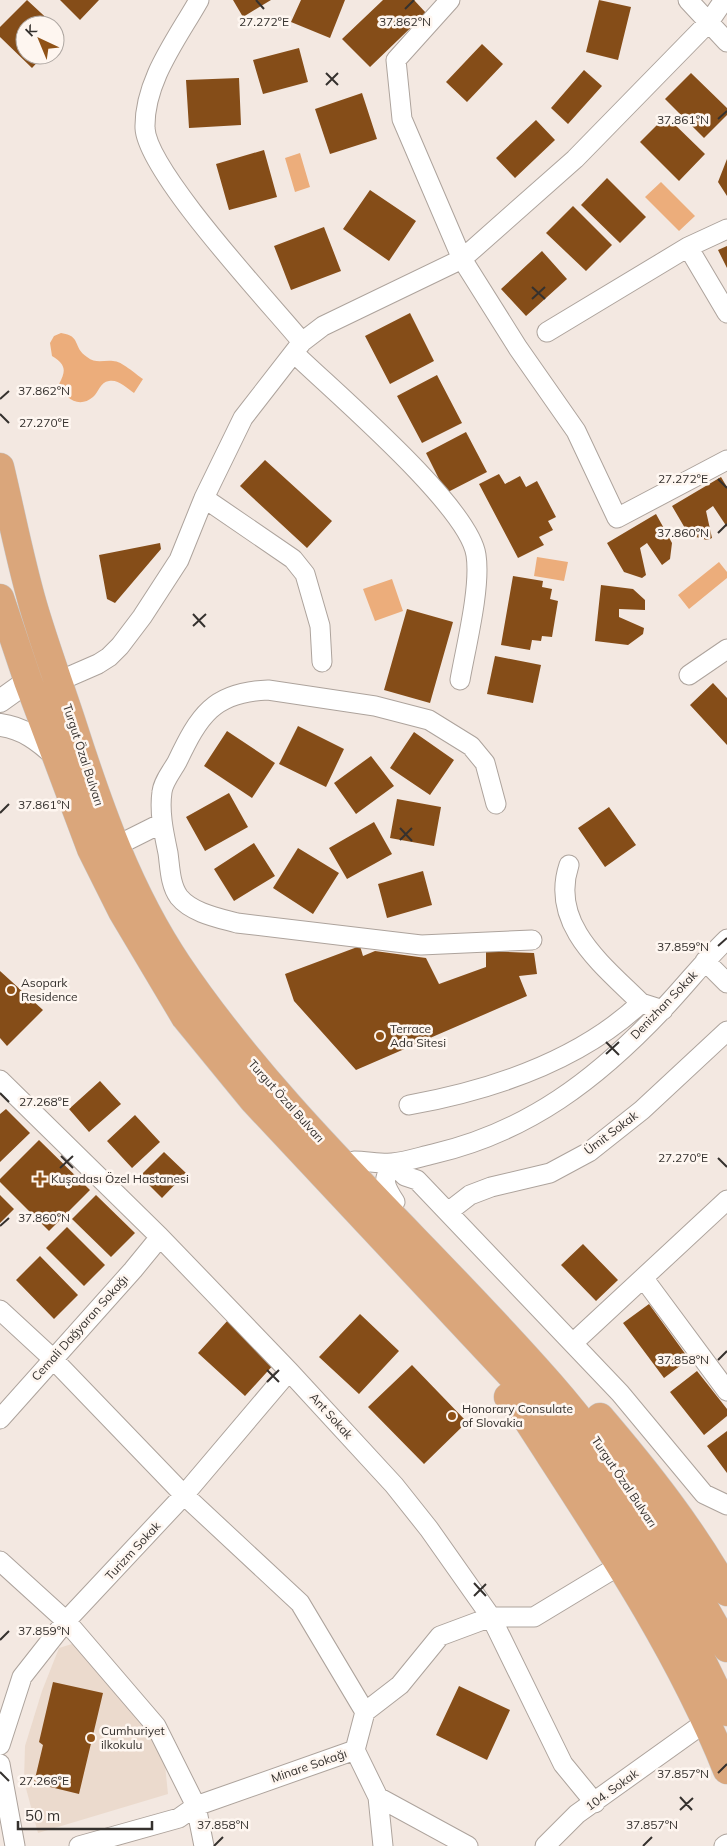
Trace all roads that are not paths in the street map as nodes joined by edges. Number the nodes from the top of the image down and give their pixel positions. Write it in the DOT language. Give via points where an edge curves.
graph roads {
  1 [pos="200,0"];
  2 [pos="450,0"];
  3 [pos="688,0"];
  4 [pos="724,0"];
  5 [pos="709,22"];
  6 [pos="727,42"];
  7 [pos="727,229"];
  8 [pos="688,247"];
  9 [pos="462,259"];
  10 [pos="727,313"];
  11 [pos="547,332"];
  12 [pos="298,347"];
  13 [pos="727,460"];
  14 [pos="0,467"];
  15 [pos="204,498"];
  16 [pos="0,598"];
  17 [pos="727,649"];
  18 [pos="322,662"];
  19 [pos="689,675"];
  20 [pos="460,680"];
  21 [pos="28,681"];
  22 [pos="59,682"];
  23 [pos="0,701"];
  24 [pos="0,725"];
  25 [pos="56,756"];
  26 [pos="496,804"];
  27 [pos="162,823"];
  28 [pos="114,847"];
  29 [pos="569,865"];
  30 [pos="727,939"];
  31 [pos="532,940"];
  32 [pos="705,961"];
  33 [pos="727,983"];
  34 [pos="641,1003"];
  35 [pos="662,1010"];
  36 [pos="185,1017"];
  37 [pos="727,1032"];
  38 [pos="273,1087"];
  39 [pos="3,1089"];
  40 [pos="409,1105"];
  41 [pos="354,1161"];
  42 [pos="392,1163"];
  43 [pos="727,1200"];
  44 [pos="395,1202"];
  45 [pos="448,1212"];
  46 [pos="160,1237"];
  47 [pos="647,1283"];
  48 [pos="0,1310"];
  49 [pos="573,1343"];
  50 [pos="52,1358"];
  51 [pos="289,1370"];
  52 [pos="727,1391"];
  53 [pos="0,1419"];
  54 [pos="184,1495"];
  55 [pos="727,1505"];
  56 [pos="0,1561"];
  57 [pos="620,1565"];
  58 [pos="727,1592"];
  59 [pos="491,1617"];
  60 [pos="66,1621"];
  61 [pos="727,1648"];
  62 [pos="365,1712"];
  63 [pos="717,1716"];
  64 [pos="0,1745"];
  65 [pos="355,1750"];
  66 [pos="0,1764"];
  67 [pos="727,1770"];
  68 [pos="378,1797"];
  69 [pos="595,1802"];
  70 [pos="196,1806"];
  71 [pos="15,1846"];
  72 [pos="79,1846"];
  73 [pos="204,1846"];
  74 [pos="383,1846"];
  75 [pos="468,1846"];
  76 [pos="545,1846"];
  1 -- 12 [label="street" via="160,68 148,100 145,130 174,190"];
  2 -- 9 [label="street" via="396,60 402,119"];
  3 -- 5 [label="street"];
  4 -- 5 [label="street"];
  5 -- 6 [label="street"];
  5 -- 9 [label="street" via="575,159"];
  7 -- 8 [label="street"];
  8 -- 10 [label="street"];
  8 -- 11 [label="street"];
  9 -- 12 [label="street" via="323,326"];
  9 -- 13 [label="street" via="576,431 617,518"];
  12 -- 15 [label="street" via="243,418"];
  12 -- 20 [label="street" via="405,458 471,537 477,575"];
  14 -- 22 [label="highway, Turgut Özal Bulvarı" via="33,605"];
  15 -- 18 [label="street" via="301,567 320,626"];
  15 -- 22 [label="street" via="179,560 120,646 98,664"];
  16 -- 21 [label="highway, Turgut Özal Bulvarı"];
  17 -- 19 [label="street"];
  21 -- 23 [label="street"];
  21 -- 25 [label="highway, Turgut Özal Bulvarı"];
  22 -- 28 [label="highway, Turgut Özal Bulvarı"];
  24 -- 25 [label="street" via="37,738"];
  25 -- 36 [label="highway, Turgut Özal Bulvarı" via="91,849 122,911"];
  26 -- 27 [label="street" via="485,763 471,746 429,720 375,706 255,690 225,698 208,709 190,735 162,791"];
  27 -- 28 [label="street"];
  27 -- 31 [label="street" via="173,886 192,907 219,918 421,945"];
  28 -- 38 [label="highway, Turgut Özal Bulvarı" via="177,964 238,1047"];
  29 -- 34 [label="street" via="563,882 567,911 576,933"];
  30 -- 32 [label="street, Denizhan Sokak"];
  32 -- 33 [label="street"];
  32 -- 35 [label="street, Denizhan Sokak"];
  34 -- 35 [label="street"];
  34 -- 40 [label="street" via="617,1026 536,1068 495,1085"];
  35 -- 42 [label="street, Denizhan Sokak" via="595,1073 534,1117 470,1144"];
  36 -- 57 [label="highway" via="250,1112 275,1142 522,1412"];
  36 -- 63 [label="highway, Turgut Özal Bulvarı" via="253,1100 535,1401 573,1446 638,1543 689,1634"];
  37 -- 45 [label="street, Ümit Sokak" via="642,1110 589,1152 550,1173 470,1195"];
  38 -- 41 [label="highway"];
  38 -- 61 [label="highway, Turgut Özal Bulvarı" via="486,1312 596,1440 689,1579"];
  39 -- 46 [label="street, Ant Sokak"];
  41 -- 42 [label="street, Denizhan Sokak"];
  41 -- 44 [label="highway"];
  42 -- 44 [label="street" via="385,1176 385,1186"];
  42 -- 45 [label="street" via="405,1176 417,1180"];
  43 -- 49 [label="street"];
  44 -- 58 [label="highway" via="563,1374 604,1422 705,1552"];
  45 -- 49 [label="street"];
  46 -- 50 [label="street, Cemali Dağyaran Sokağı"];
  46 -- 51 [label="street, Ant Sokak"];
  47 -- 52 [label="street"];
  48 -- 50 [label="street"];
  49 -- 55 [label="street" via="620,1393 704,1494"];
  50 -- 53 [label="street, Cemali Dağyaran Sokağı"];
  50 -- 54 [label="street"];
  51 -- 54 [label="street, Turizm Sokak"];
  51 -- 59 [label="street, Ant Sokak" via="394,1485"];
  54 -- 60 [label="street, Turizm Sokak"];
  54 -- 62 [label="street" via="300,1603"];
  56 -- 60 [label="street"];
  57 -- 59 [label="street" via="534,1617"];
  57 -- 63 [label="highway"];
  59 -- 62 [label="street" via="440,1636 400,1685"];
  59 -- 69 [label="street, Ant Sokak" via="563,1764"];
  60 -- 64 [label="street, Turizm Sokak" via="22,1677"];
  60 -- 70 [label="street" via="156,1726"];
  62 -- 65 [label="street, Minare Sokağı"];
  63 -- 67 [label="highway"];
  63 -- 69 [label="street, 104. Sokak"];
  65 -- 68 [label="street"];
  65 -- 70 [label="street, Minare Sokağı"];
  66 -- 71 [label="street"];
  68 -- 74 [label="street"];
  68 -- 75 [label="street"];
  69 -- 76 [label="street, 104. Sokak" via="577,1814"];
  70 -- 72 [label="street, Minare Sokağı" via="180,1818"];
  70 -- 73 [label="street"];
}
